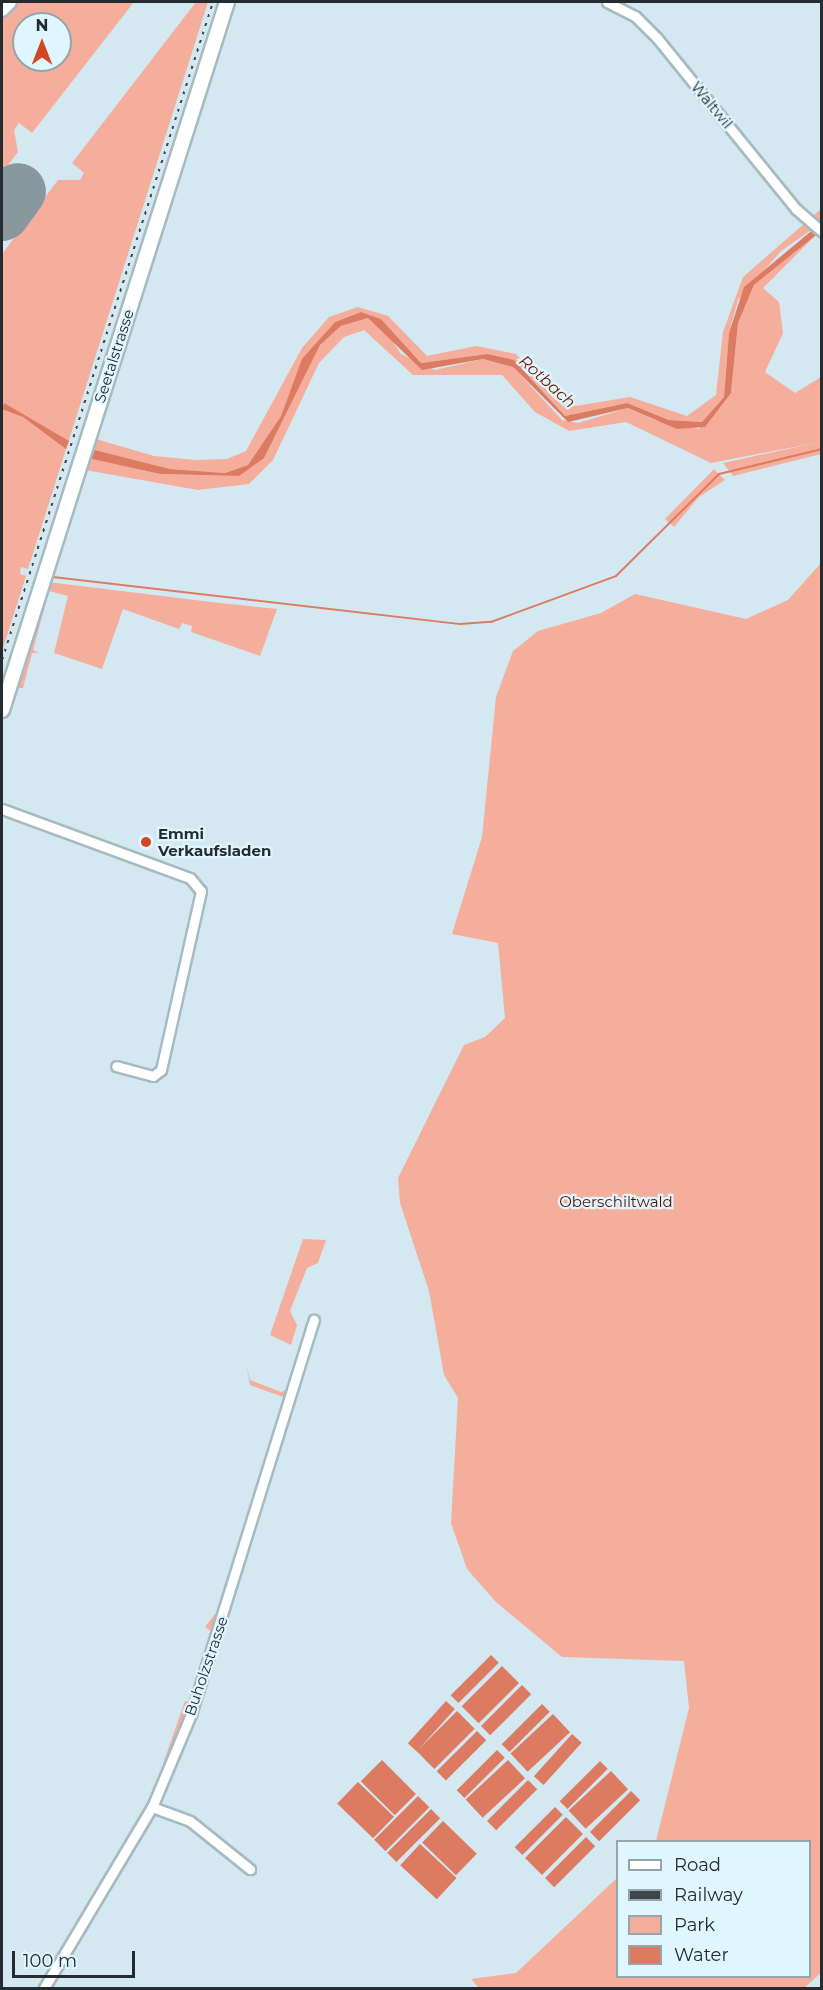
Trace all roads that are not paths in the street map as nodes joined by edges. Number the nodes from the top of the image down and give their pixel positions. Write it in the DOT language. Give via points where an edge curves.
graph roads {
  1 [pos="10,2"];
  2 [pos="227,2"];
  3 [pos="607,2"];
  4 [pos="2,9"];
  5 [pos="822,232"];
  6 [pos="2,710"];
  7 [pos="2,809"];
  8 [pos="116,1066"];
  9 [pos="314,1320"];
  10 [pos="152,1807"];
  11 [pos="250,1869"];
  12 [pos="44,1989"];
  1 -- 4 [label="main road"];
  2 -- 6 [label="main road, Seetalstrasse"];
  3 -- 5 [label="street, Waltwil" via="635,16 657,38 808,221"];
  7 -- 8 [label="street" via="190,878 201,891 161,1070 153,1076"];
  9 -- 10 [label="street, Buholzstrasse" via="209,1663"];
  10 -- 11 [label="street" via="190,1821"];
  10 -- 12 [label="street, Buholzstrasse"];
}
